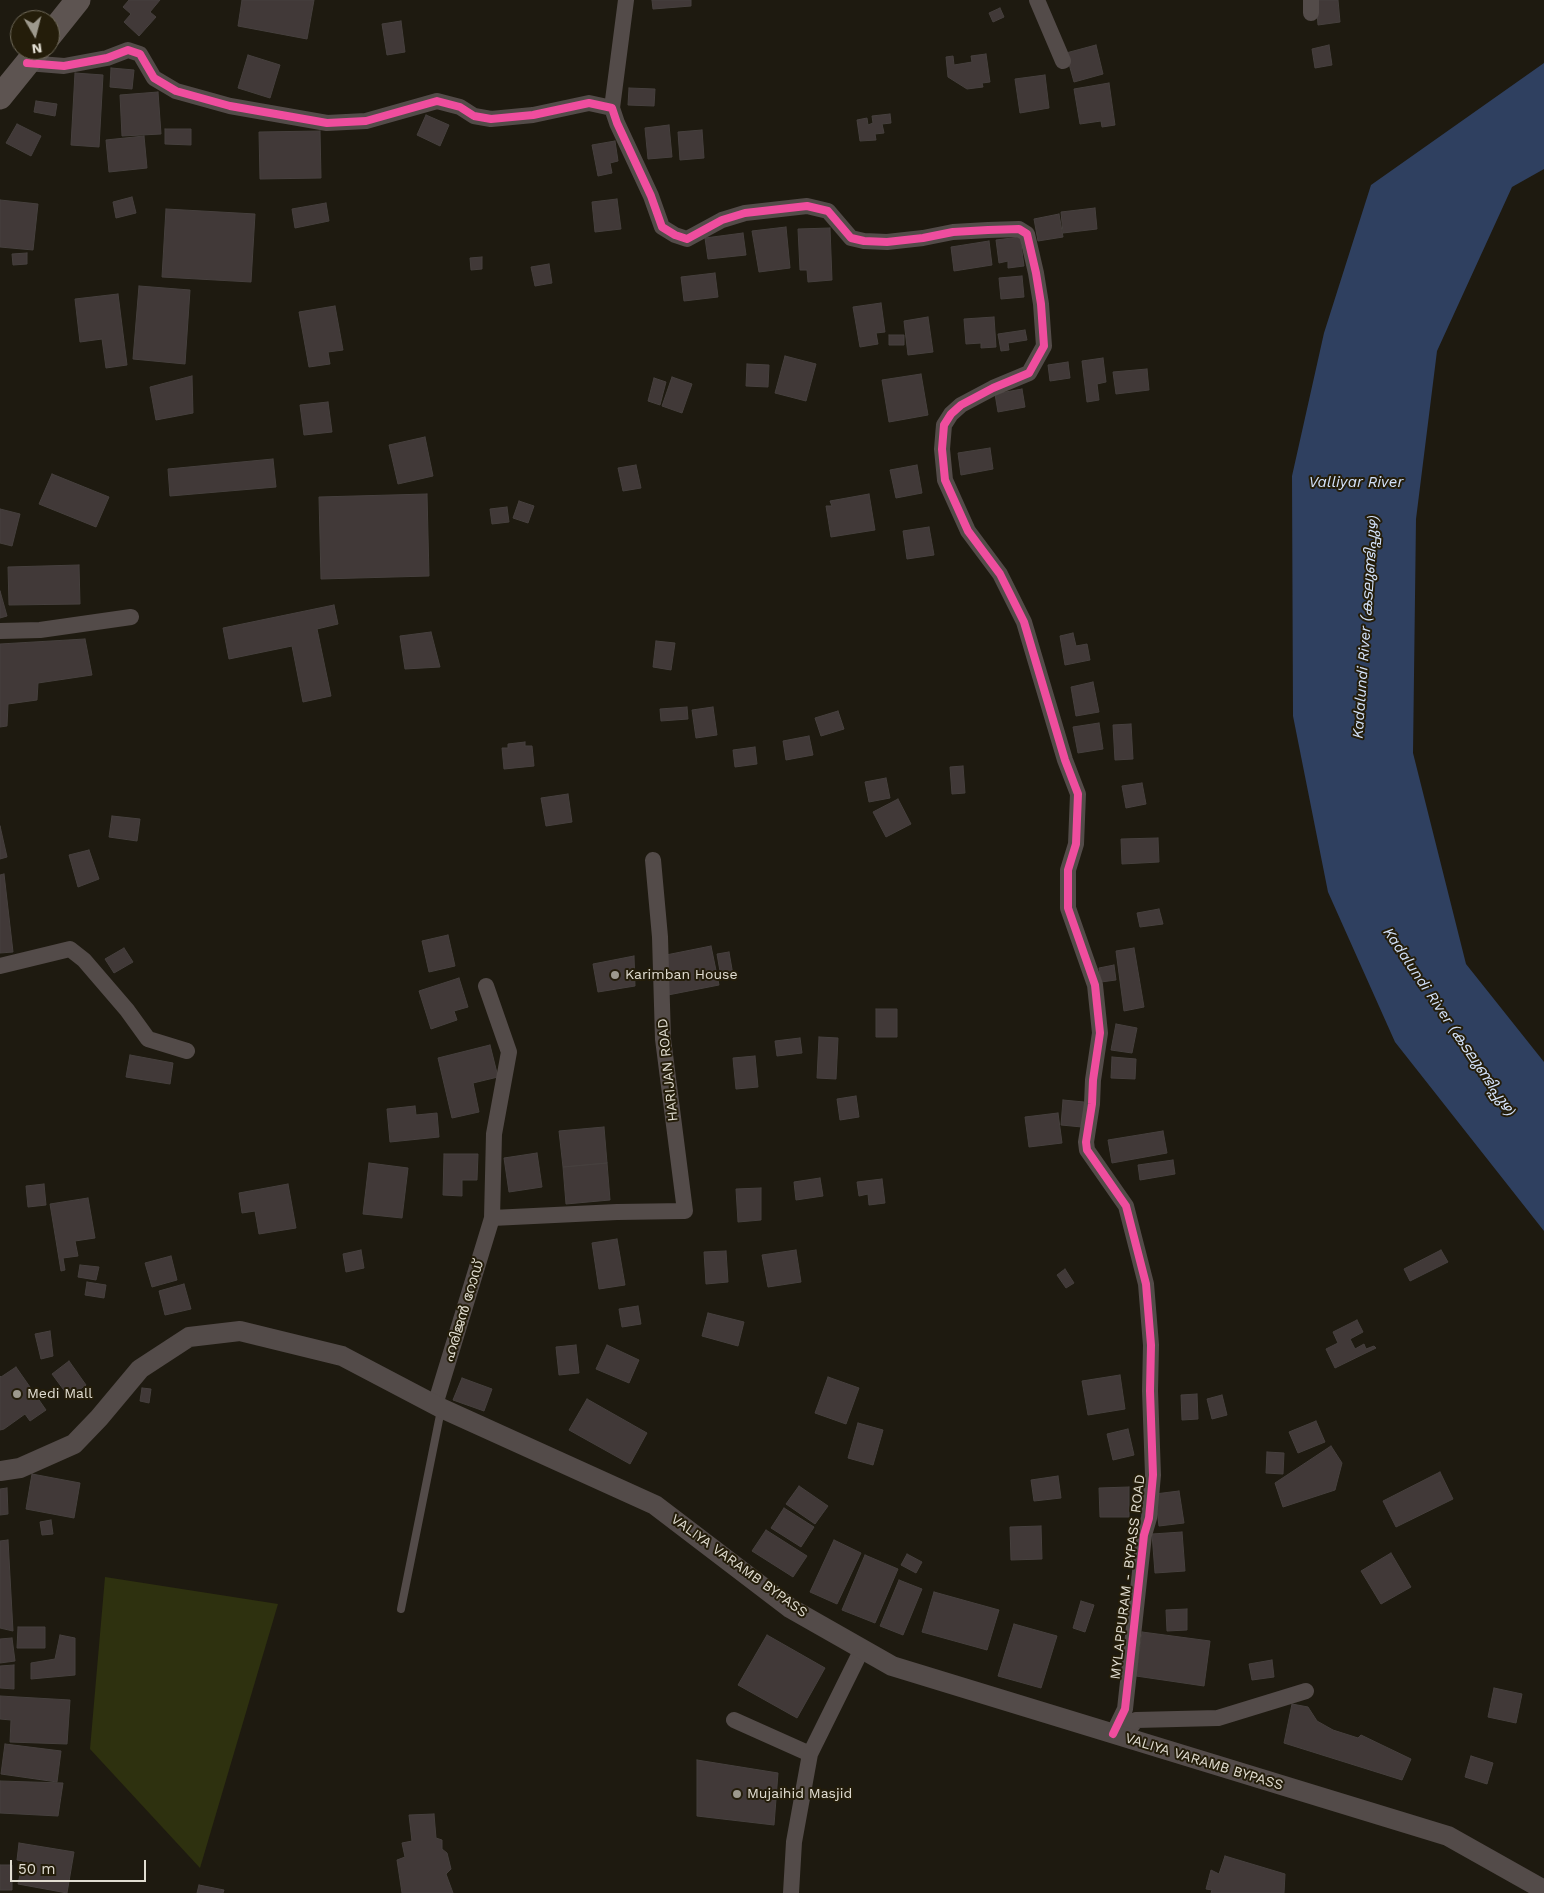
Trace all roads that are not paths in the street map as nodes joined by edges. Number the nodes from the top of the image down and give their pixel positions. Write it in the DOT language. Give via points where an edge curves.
graph roads {
  1 [pos="78,0"];
  2 [pos="626,0"];
  3 [pos="1037,0"];
  4 [pos="60,22"];
  5 [pos="31,60"];
  6 [pos="43,60"];
  7 [pos="1063,61"];
  8 [pos="0,97"];
  9 [pos="612,108"];
  10 [pos="131,617"];
  11 [pos="0,630"];
  12 [pos="653,860"];
  13 [pos="0,966"];
  14 [pos="486,986"];
  15 [pos="187,1051"];
  16 [pos="492,1218"];
  17 [pos="438,1407"];
  18 [pos="0,1471"];
  19 [pos="401,1609"];
  20 [pos="862,1649"];
  21 [pos="1306,1691"];
  22 [pos="734,1720"];
  23 [pos="1118,1735"];
  24 [pos="810,1754"];
  25 [pos="1544,1890"];
  26 [pos="791,1893"];
  1 -- 4 [label="main road"];
  2 -- 9 [label="street"];
  3 -- 7 [label="street"];
  5 -- 8 [label="main road"];
  6 -- 9 [label="street" via="64,66 107,58 128,50 140,54 154,78 176,91 230,106 327,123 366,121 437,101 460,107 474,116 491,119 533,115 589,103"];
  9 -- 23 [label="street, MYLAPPURAM - BYPASS ROAD" via="662,228 687,239 722,220 746,213 807,206 828,211 851,238 864,241 896,241 988,230 1020,229 1027,234 1041,304 1044,346 1029,373 993,388 951,414 944,425 942,449 945,480 968,532 1000,574 1024,622 1078,794 1076,844 1068,870 1068,908 1095,985 1100,1033 1087,1150 1126,1206 1146,1284 1151,1345 1153,1475 1125,1709"];
  10 -- 11 [label="street" via="40,630"];
  12 -- 16 [label="street, HARIJAN ROAD" via="660,937 663,1039 685,1211"];
  13 -- 15 [label="street" via="70,949 84,960 148,1039"];
  14 -- 16 [label="street, ഹരിജൻ റോഡ്" via="509,1052 494,1134"];
  16 -- 17 [label="street, ഹരിജൻ റോഡ്"];
  17 -- 18 [label="street, VALIYA VARAMB BYPASS" via="342,1356 240,1331 189,1337 140,1369 74,1444 20,1468"];
  17 -- 19 [label="lane"];
  17 -- 20 [label="street, VALIYA VARAMB BYPASS" via="655,1505 790,1608"];
  20 -- 23 [label="street, VALIYA VARAMB BYPASS" via="892,1666"];
  20 -- 24 [label="street"];
  21 -- 23 [label="street" via="1218,1718 1136,1720"];
  22 -- 24 [label="street"];
  23 -- 25 [label="street, VALIYA VARAMB BYPASS" via="1448,1836"];
  24 -- 26 [label="street" via="794,1842"];
}
